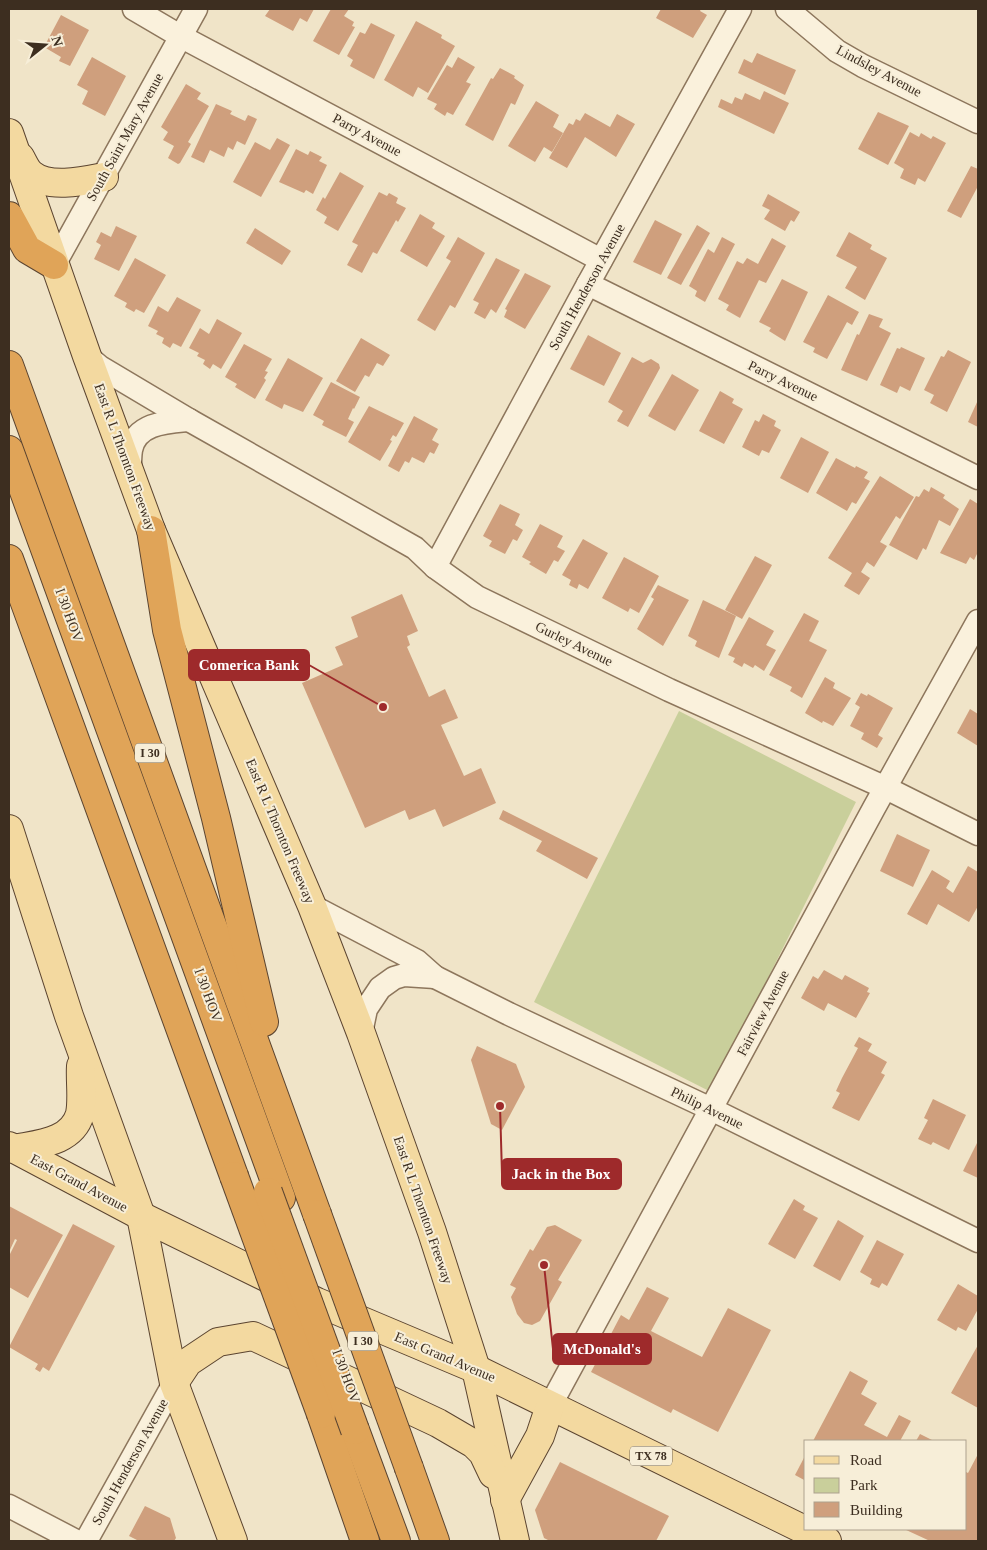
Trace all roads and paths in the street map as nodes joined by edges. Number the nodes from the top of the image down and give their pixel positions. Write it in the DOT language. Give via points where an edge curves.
graph roads {
  1 [pos="134,9"];
  2 [pos="196,9"];
  3 [pos="740,9"];
  4 [pos="787,9"];
  5 [pos="180,36"];
  6 [pos="978,122"];
  7 [pos="11,139"];
  8 [pos="104,177"];
  9 [pos="9,216"];
  10 [pos="602,260"];
  11 [pos="54,265"];
  12 [pos="588,284"];
  13 [pos="87,356"];
  14 [pos="9,365"];
  15 [pos="189,420"];
  16 [pos="9,450"];
  17 [pos="130,469"];
  18 [pos="978,478"];
  19 [pos="9,480"];
  20 [pos="151,530"];
  21 [pos="9,559"];
  22 [pos="435,567"];
  23 [pos="978,622"];
  24 [pos="886,788"];
  25 [pos="9,830"];
  26 [pos="978,834"];
  27 [pos="312,906"];
  28 [pos="435,977"];
  29 [pos="361,1033"];
  30 [pos="81,1047"];
  31 [pos="711,1109"];
  32 [pos="291,1140"];
  33 [pos="12,1147"];
  34 [pos="275,1195"];
  35 [pos="141,1216"];
  36 [pos="978,1241"];
  37 [pos="476,1369"];
  38 [pos="174,1383"];
  39 [pos="550,1406"];
  40 [pos="361,1433"];
  41 [pos="346,1486"];
  42 [pos="505,1500"];
  43 [pos="9,1506"];
  44 [pos="804,1529"];
  45 [pos="805,1530"];
  46 [pos="76,1541"];
  47 [pos="86,1541"];
  48 [pos="233,1541"];
  49 [pos="350,1541"];
  50 [pos="365,1541"];
  51 [pos="396,1541"];
  52 [pos="406,1541"];
  53 [pos="435,1541"];
  54 [pos="515,1541"];
  55 [pos="828,1541"];
  1 -- 5 [label="street, Parry Avenue"];
  2 -- 5 [label="street, South Saint Mary Avenue"];
  3 -- 10 [label="street, South Henderson Avenue"];
  4 -- 6 [label="street, Lindsley Avenue" via="837,51"];
  5 -- 8 [label="street, South Saint Mary Avenue"];
  5 -- 10 [label="street, Parry Avenue"];
  7 -- 8 [label="main road" via="30,174 46,182 80,182"];
  7 -- 11 [label="main road, East R L Thornton Freeway"];
  8 -- 11 [label="street, South Saint Mary Avenue"];
  9 -- 11 [label="highway" via="27,249"];
  10 -- 12 [label="street, South Henderson Avenue"];
  11 -- 13 [label="main road, East R L Thornton Freeway"];
  12 -- 18 [label="street, Parry Avenue"];
  12 -- 22 [label="street, South Henderson Avenue"];
  13 -- 15 [label="street, Gurley Avenue"];
  13 -- 17 [label="main road, East R L Thornton Freeway"];
  14 -- 32 [label="highway, I 30"];
  15 -- 17 [label="street" via="154,426 138,433 131,448"];
  15 -- 22 [label="street, Gurley Avenue" via="415,548"];
  16 -- 34 [label="highway, I 30 HOV"];
  17 -- 20 [label="main road, East R L Thornton Freeway"];
  19 -- 34 [label="highway, I 30 HOV"];
  20 -- 27 [label="main road, East R L Thornton Freeway"];
  20 -- 32 [label="highway" via="167,630 216,818"];
  21 -- 41 [label="highway, bridge"];
  22 -- 24 [label="street, Gurley Avenue" via="485,601 669,690"];
  23 -- 24 [label="street, Fairview Avenue"];
  24 -- 26 [label="street, Gurley Avenue"];
  24 -- 31 [label="street, Fairview Avenue"];
  25 -- 30 [label="main road"];
  27 -- 28 [label="street, Philip Avenue" via="417,961"];
  27 -- 29 [label="main road, East R L Thornton Freeway"];
  28 -- 29 [label="street, Philip Avenue" via="404,975 380,988 366,1009"];
  28 -- 31 [label="street, Philip Avenue"];
  29 -- 37 [label="main road, East R L Thornton Freeway" via="432,1232"];
  30 -- 33 [label="main road" via="80,1112 75,1125 66,1135 48,1142"];
  30 -- 35 [label="main road"];
  31 -- 36 [label="street, Philip Avenue"];
  31 -- 39 [label="street, Fairview Avenue"];
  32 -- 53 [label="highway, I 30, bridge"];
  33 -- 35 [label="main road, East Grand Avenue"];
  34 -- 40 [label="highway, I 30 HOV"];
  35 -- 37 [label="main road, East Grand Avenue / TX 78" via="317,1302"];
  35 -- 38 [label="main road"];
  37 -- 39 [label="main road, East Grand Avenue / TX 78"];
  37 -- 42 [label="main road, East R L Thornton Freeway"];
  38 -- 42 [label="main road" via="188,1362 218,1342 253,1336 438,1423 474,1444 483,1453"];
  38 -- 47 [label="street, South Henderson Avenue"];
  38 -- 48 [label="main road"];
  39 -- 42 [label="main road" via="540,1436"];
  39 -- 44 [label="main road, East Grand Avenue / TX 78"];
  40 -- 51 [label="highway, I 30 HOV"];
  40 -- 52 [label="highway, I 30 HOV"];
  41 -- 49 [label="highway"];
  41 -- 50 [label="highway"];
  42 -- 54 [label="main road, East R L Thornton Freeway"];
  43 -- 46 [label="street"];
  45 -- 55 [label="main road, East Grand Avenue / TX 78"];
}
